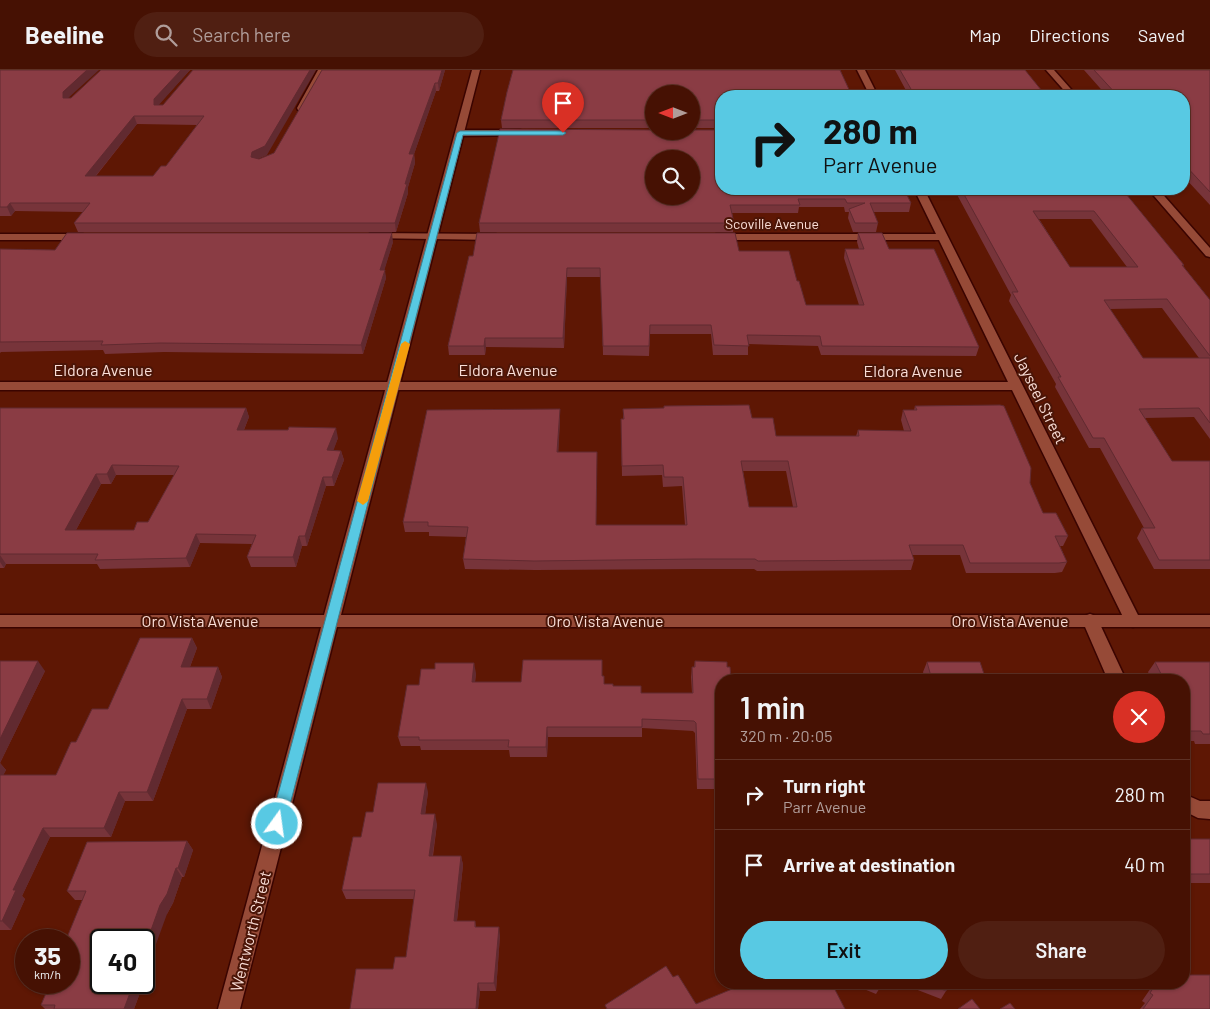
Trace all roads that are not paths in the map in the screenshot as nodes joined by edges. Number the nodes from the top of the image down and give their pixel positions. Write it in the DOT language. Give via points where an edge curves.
graph roads {
  1 [pos="322,70"];
  2 [pos="476,70"];
  3 [pos="861,70"];
  4 [pos="1050,70"];
  5 [pos="871,90"];
  6 [pos="1068,90"];
  7 [pos="297,114"];
  8 [pos="460,133"];
  9 [pos="533,133"];
  10 [pos="923,195"];
  11 [pos="1158,195"];
  12 [pos="359,236"];
  13 [pos="434,236"];
  14 [pos="506,236"];
  15 [pos="0,237"];
  16 [pos="90,237"];
  17 [pos="704,237"];
  18 [pos="943,237"];
  19 [pos="1210,254"];
  20 [pos="394,385"];
  21 [pos="0,386"];
  22 [pos="1017,386"];
  23 [pos="330,620"];
  24 [pos="1090,620"];
  25 [pos="0,621"];
  26 [pos="1133,621"];
  27 [pos="1210,621"];
  28 [pos="1114,674"];
  29 [pos="1190,805"];
  30 [pos="1210,810"];
  31 [pos="229,1009"];
  1 -- 7 [label="street"];
  2 -- 8 [label="street, Wentworth Street"];
  3 -- 5 [label="street"];
  4 -- 6 [label="street"];
  8 -- 9 [label="street"];
  8 -- 13 [label="street, Wentworth Street"];
  10 -- 18 [label="street, Jayseel Street"];
  11 -- 19 [label="street"];
  12 -- 13 [label="street"];
  13 -- 14 [label="street"];
  13 -- 20 [label="street, Wentworth Street"];
  15 -- 16 [label="street"];
  17 -- 18 [label="street, Scoville Avenue"];
  18 -- 22 [label="street, Jayseel Street"];
  20 -- 21 [label="street, Eldora Avenue"];
  20 -- 22 [label="street, Eldora Avenue"];
  20 -- 23 [label="street, Wentworth Street"];
  22 -- 26 [label="street, Jayseel Street"];
  23 -- 24 [label="street, Oro Vista Avenue"];
  23 -- 25 [label="street, Oro Vista Avenue"];
  23 -- 31 [label="street, Wentworth Street"];
  24 -- 26 [label="street, Oro Vista Avenue"];
  24 -- 28 [label="street"];
  26 -- 27 [label="street, Oro Vista Avenue"];
  29 -- 30 [label="street"];
}
